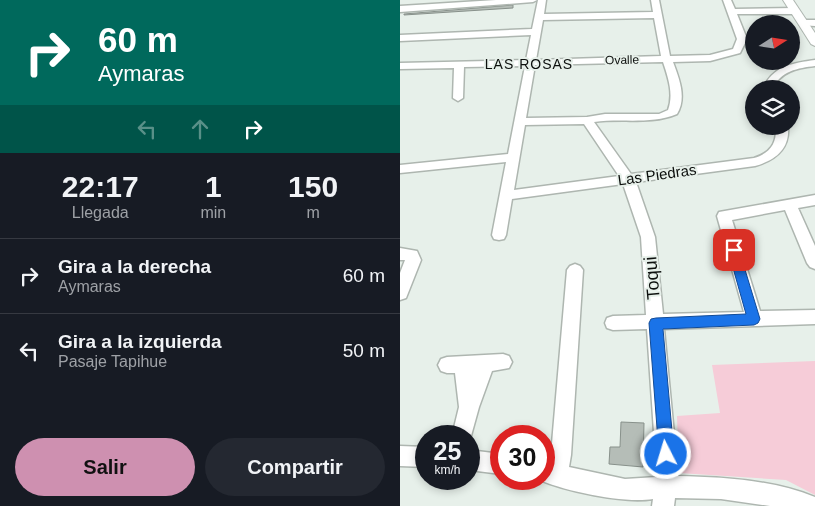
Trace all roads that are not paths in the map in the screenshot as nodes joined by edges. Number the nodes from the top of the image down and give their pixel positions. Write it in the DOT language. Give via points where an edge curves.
graph roads {
  1 [pos="533,0"];
  2 [pos="542,0"];
  3 [pos="654,0"];
  4 [pos="726,0"];
  5 [pos="788,0"];
  6 [pos="400,9"];
  7 [pos="795,11"];
  8 [pos="732,12"];
  9 [pos="658,15"];
  10 [pos="539,17"];
  11 [pos="803,23"];
  12 [pos="815,23"];
  13 [pos="538,32"];
  14 [pos="400,38"];
  15 [pos="815,42"];
  16 [pos="668,59"];
  17 [pos="531,62"];
  18 [pos="815,62"];
  19 [pos="459,64"];
  20 [pos="400,66"];
  21 [pos="772,80"];
  22 [pos="458,98"];
  23 [pos="587,120"];
  24 [pos="521,122"];
  25 [pos="783,135"];
  26 [pos="514,156"];
  27 [pos="400,169"];
  28 [pos="628,179"];
  29 [pos="508,195"];
  30 [pos="815,200"];
  31 [pos="789,204"];
  32 [pos="499,235"];
  33 [pos="400,254"];
  34 [pos="814,260"];
  35 [pos="575,270"];
  36 [pos="400,293"];
  37 [pos="815,318"];
  38 [pos="754,319"];
  39 [pos="613,323"];
  40 [pos="656,323"];
  41 [pos="468,407"];
  42 [pos="464,425"];
  43 [pos="400,456"];
  44 [pos="415,457"];
  45 [pos="555,460"];
  46 [pos="555,474"];
  47 [pos="664,497"];
  48 [pos="810,506"];
  1 -- 6 [label="street"];
  2 -- 10 [label="street"];
  3 -- 9 [label="street"];
  4 -- 8 [label="street"];
  5 -- 7 [label="street"];
  7 -- 8 [label="street"];
  7 -- 11 [label="street"];
  8 -- 16 [label="street, Ovalle" via="742,39 738,50 718,57"];
  9 -- 10 [label="street"];
  9 -- 16 [label="street"];
  10 -- 13 [label="street"];
  11 -- 12 [label="street"];
  11 -- 15 [label="street"];
  13 -- 14 [label="street"];
  13 -- 17 [label="street"];
  16 -- 17 [label="street, Ovalle"];
  16 -- 23 [label="street" via="677,102 673,112 661,117"];
  17 -- 19 [label="street, Ovalle"];
  17 -- 24 [label="street"];
  18 -- 21 [label="street" via="788,68"];
  19 -- 20 [label="street, Ovalle"];
  19 -- 22 [label="street"];
  23 -- 24 [label="street"];
  23 -- 28 [label="street, Toqui"];
  24 -- 26 [label="street"];
  25 -- 28 [label="street, Las Piedras" via="781,145 765,159 755,162"];
  26 -- 27 [label="street"];
  26 -- 29 [label="street"];
  28 -- 29 [label="street, Las Piedras"];
  28 -- 40 [label="street, Toqui" via="646,229"];
  29 -- 32 [label="street"];
  30 -- 31 [label="street"];
  31 -- 34 [label="street"];
  31 -- 38 [label="street" via="724,216"];
  33 -- 36 [label="street" via="412,255 413,260"];
  35 -- 45 [label="street" via="561,445"];
  37 -- 38 [label="street"];
  38 -- 40 [label="street"];
  39 -- 40 [label="street"];
  40 -- 47 [label="street, Toqui" via="668,473"];
  41 -- 41 [label="street" via="494,363 455,365"];
  41 -- 42 [label="street"];
  43 -- 44 [label="street"];
  46 -- 47 [label="street"];
  47 -- 48 [label="street" via="773,495"];
}
